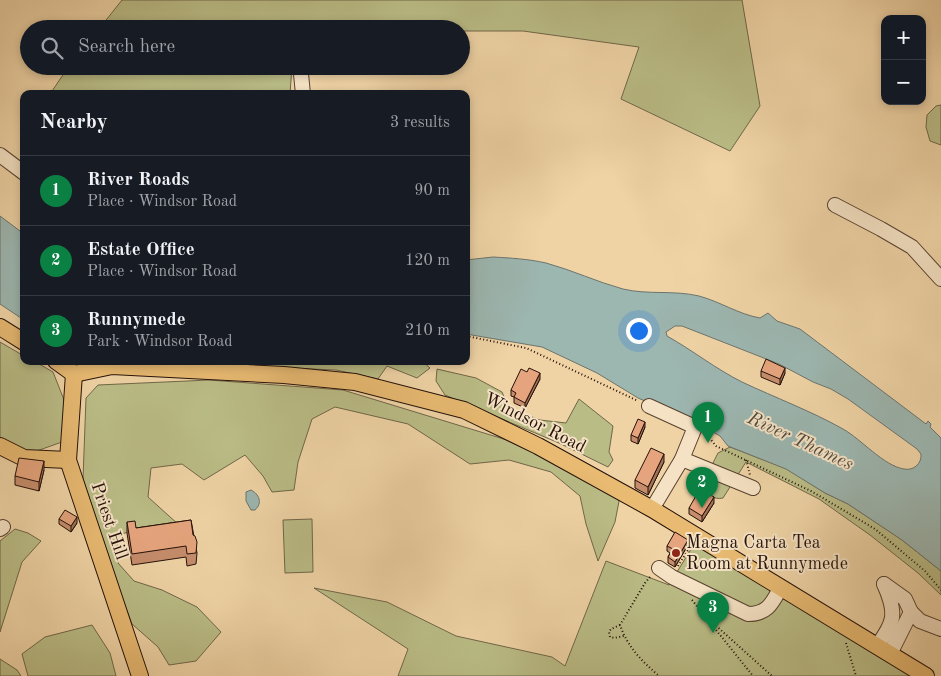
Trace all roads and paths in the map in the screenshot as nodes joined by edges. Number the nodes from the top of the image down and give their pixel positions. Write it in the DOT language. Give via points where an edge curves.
graph roads {
  1 [pos="301,75"];
  2 [pos="303,90"];
  3 [pos="0,155"];
  4 [pos="20,170"];
  5 [pos="835,204"];
  6 [pos="941,279"];
  7 [pos="0,327"];
  8 [pos="470,337"];
  9 [pos="20,340"];
  10 [pos="62,365"];
  11 [pos="74,374"];
  12 [pos="648,406"];
  13 [pos="695,427"];
  14 [pos="0,446"];
  15 [pos="682,459"];
  16 [pos="68,460"];
  17 [pos="753,488"];
  18 [pos="652,509"];
  19 [pos="696,536"];
  20 [pos="659,568"];
  21 [pos="674,579"];
  22 [pos="781,587"];
  23 [pos="941,590"];
  24 [pos="698,609"];
  25 [pos="912,612"];
  26 [pos="620,625"];
  27 [pos="941,629"];
  28 [pos="624,636"];
  29 [pos="839,638"];
  30 [pos="884,650"];
  31 [pos="140,676"];
  32 [pos="660,676"];
  33 [pos="753,676"];
  34 [pos="772,676"];
  35 [pos="856,676"];
  36 [pos="926,676"];
  1 -- 2 [label="street"];
  3 -- 4 [label="street"];
  5 -- 6 [label="street" via="912,248"];
  7 -- 9 [label="main road"];
  8 -- 12 [label="path" via="526,348"];
  10 -- 11 [label="main road"];
  11 -- 16 [label="main road, Priest Hill"];
  11 -- 18 [label="main road, Windsor Road" via="112,366 200,369 355,382 464,410 538,446"];
  12 -- 13 [label="street"];
  13 -- 15 [label="street"];
  13 -- 23 [label="path" via="703,430 716,446 811,491 875,529 925,571"];
  14 -- 16 [label="main road" via="24,458"];
  15 -- 17 [label="street"];
  15 -- 18 [label="street"];
  16 -- 31 [label="main road, Priest Hill"];
  18 -- 19 [label="main road, Windsor Road"];
  19 -- 21 [label="path"];
  19 -- 22 [label="main road, Windsor Road"];
  20 -- 21 [label="street"];
  20 -- 26 [label="path" via="645,583"];
  21 -- 22 [label="street" via="748,614 760,614 770,606"];
  21 -- 24 [label="path"];
  22 -- 30 [label="main road, Windsor Road"];
  24 -- 33 [label="path"];
  24 -- 34 [label="path"];
  25 -- 27 [label="street" via="920,621"];
  25 -- 30 [label="street"];
  25 -- 30 [label="street" via="905,599 884,584 893,617"];
  26 -- 28 [label="path"];
  26 -- 28 [label="path" via="611,629 610,636"];
  28 -- 32 [label="path" via="640,660"];
  29 -- 35 [label="path" via="847,644"];
  30 -- 36 [label="main road, Windsor Road"];
}
